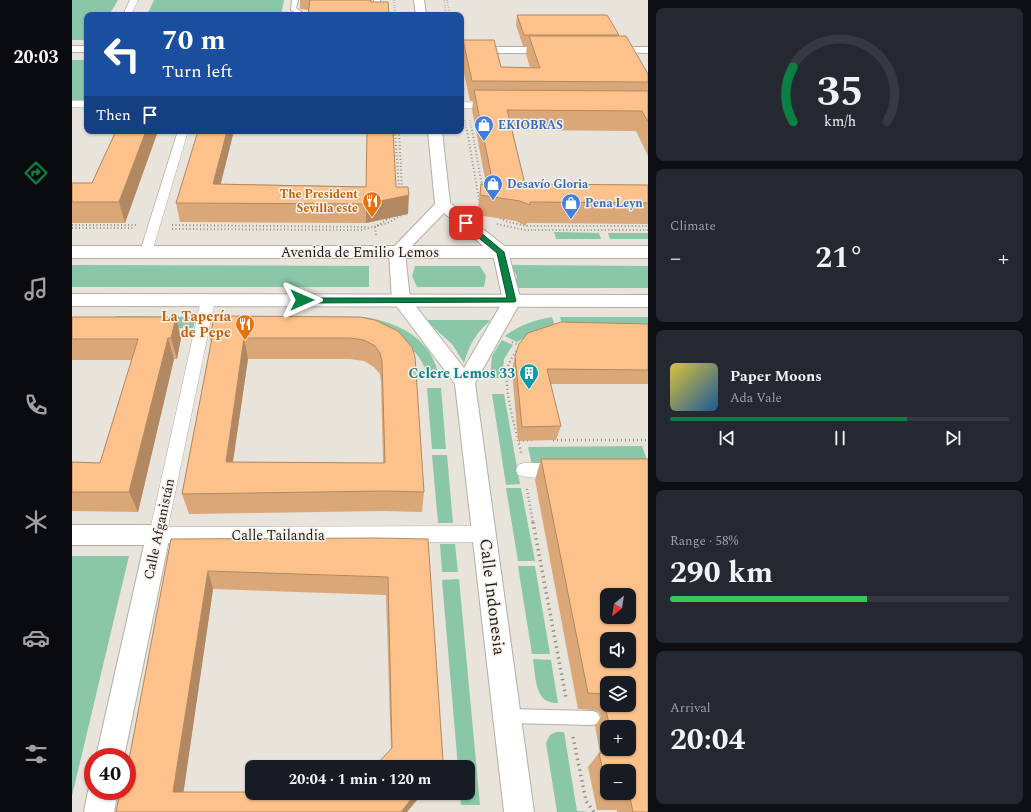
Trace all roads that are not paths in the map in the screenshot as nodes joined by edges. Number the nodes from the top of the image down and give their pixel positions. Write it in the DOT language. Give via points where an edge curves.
graph roads {
  1 [pos="134,0"];
  2 [pos="295,0"];
  3 [pos="377,0"];
  4 [pos="419,0"];
  5 [pos="128,12"];
  6 [pos="298,12"];
  7 [pos="376,12"];
  8 [pos="421,12"];
  9 [pos="72,49"];
  10 [pos="84,49"];
  11 [pos="464,50"];
  12 [pos="569,50"];
  13 [pos="600,50"];
  14 [pos="648,50"];
  15 [pos="72,104"];
  16 [pos="84,104"];
  17 [pos="464,105"];
  18 [pos="506,106"];
  19 [pos="182,134"];
  20 [pos="435,134"];
  21 [pos="443,205"];
  22 [pos="72,252"];
  23 [pos="146,252"];
  24 [pos="398,252"];
  25 [pos="500,252"];
  26 [pos="648,252"];
  27 [pos="72,300"];
  28 [pos="208,300"];
  29 [pos="401,300"];
  30 [pos="512,301"];
  31 [pos="648,301"];
  32 [pos="465,383"];
  33 [pos="524,470"];
  34 [pos="570,471"];
  35 [pos="484,534"];
  36 [pos="72,535"];
  37 [pos="158,535"];
  38 [pos="507,716"];
  39 [pos="593,718"];
  40 [pos="112,748"];
  41 [pos="101,800"];
  42 [pos="99,812"];
  43 [pos="519,812"];
  1 -- 5 [label="street"];
  2 -- 6 [label="lane" via="293,9"];
  3 -- 7 [label="lane"];
  4 -- 8 [label="street"];
  9 -- 10 [label="street"];
  11 -- 12 [label="street"];
  13 -- 14 [label="street"];
  15 -- 16 [label="street"];
  17 -- 18 [label="street"];
  19 -- 23 [label="street"];
  20 -- 21 [label="street"];
  21 -- 24 [label="street"];
  21 -- 25 [label="street"];
  22 -- 23 [label="street, Avenida de Emilio Lemos"];
  23 -- 24 [label="street, Avenida de Emilio Lemos"];
  24 -- 25 [label="street, Avenida de Emilio Lemos"];
  24 -- 29 [label="street"];
  25 -- 26 [label="street, Avenida de Emilio Lemos"];
  25 -- 30 [label="street"];
  27 -- 28 [label="street"];
  28 -- 29 [label="street"];
  28 -- 37 [label="street, Calle Afganistán"];
  29 -- 30 [label="street"];
  29 -- 32 [label="street"];
  30 -- 31 [label="street"];
  30 -- 32 [label="street"];
  32 -- 35 [label="street, Calle Indonesia"];
  33 -- 34 [label="street"];
  35 -- 37 [label="street, Calle Tailandia"];
  35 -- 38 [label="street, Calle Indonesia"];
  36 -- 37 [label="street, Calle Tailandia"];
  37 -- 40 [label="street, Calle Afganistán"];
  38 -- 39 [label="lane"];
  38 -- 43 [label="street, Calle Indonesia"];
  41 -- 42 [label="street"];
}
